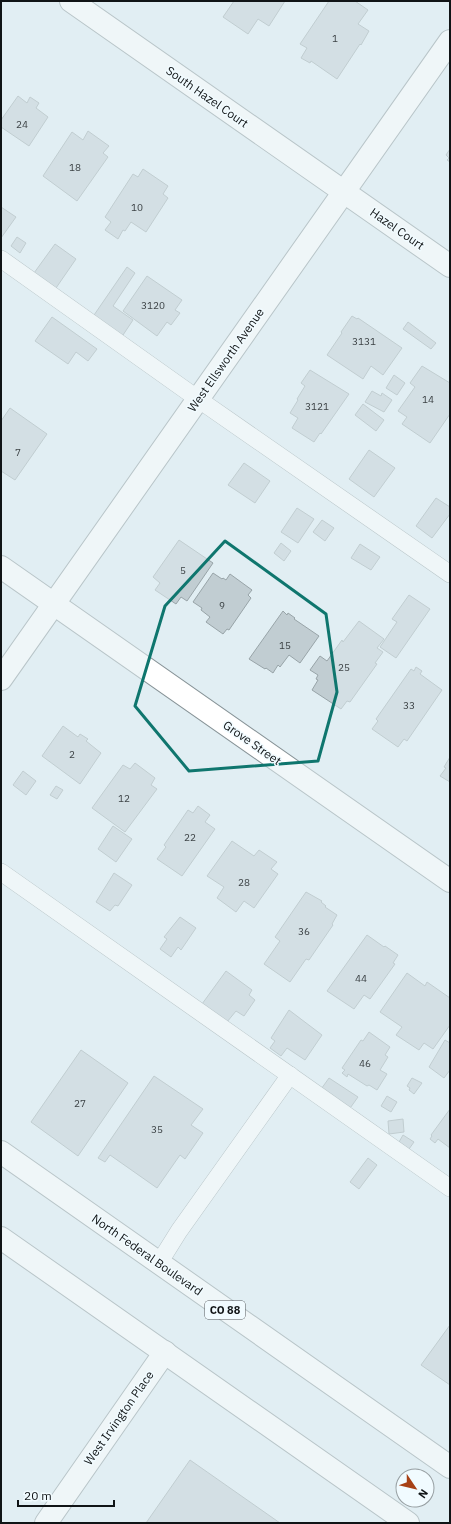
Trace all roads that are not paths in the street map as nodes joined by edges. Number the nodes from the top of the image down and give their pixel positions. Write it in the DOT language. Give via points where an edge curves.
graph roads {
  1 [pos="71,1"];
  2 [pos="450,41"];
  3 [pos="344,192"];
  4 [pos="1,259"];
  5 [pos="450,266"];
  6 [pos="198,399"];
  7 [pos="1,567"];
  8 [pos="450,574"];
  9 [pos="54,604"];
  10 [pos="1,679"];
  11 [pos="1,872"];
  12 [pos="450,881"];
  13 [pos="290,1075"];
  14 [pos="1,1152"];
  15 [pos="450,1188"];
  16 [pos="1,1238"];
  17 [pos="159,1263"];
  18 [pos="165,1352"];
  19 [pos="450,1467"];
  20 [pos="46,1523"];
  21 [pos="408,1523"];
  1 -- 3 [label="street, South Hazel Court"];
  2 -- 3 [label="street, West Ellsworth Avenue"];
  3 -- 5 [label="street, Hazel Court"];
  3 -- 6 [label="street, West Ellsworth Avenue"];
  4 -- 6 [label="lane"];
  6 -- 8 [label="lane"];
  6 -- 9 [label="street, West Ellsworth Avenue"];
  7 -- 9 [label="street, Grove Street"];
  9 -- 10 [label="street, West Ellsworth Avenue"];
  9 -- 12 [label="street, Grove Street"];
  11 -- 13 [label="lane"];
  13 -- 15 [label="lane"];
  13 -- 17 [label="lane"];
  14 -- 17 [label="street, North Federal Boulevard / CO 88"];
  16 -- 18 [label="street"];
  17 -- 19 [label="street, North Federal Boulevard / CO 88"];
  18 -- 20 [label="street, West Irvington Place"];
  18 -- 21 [label="street"];
}
